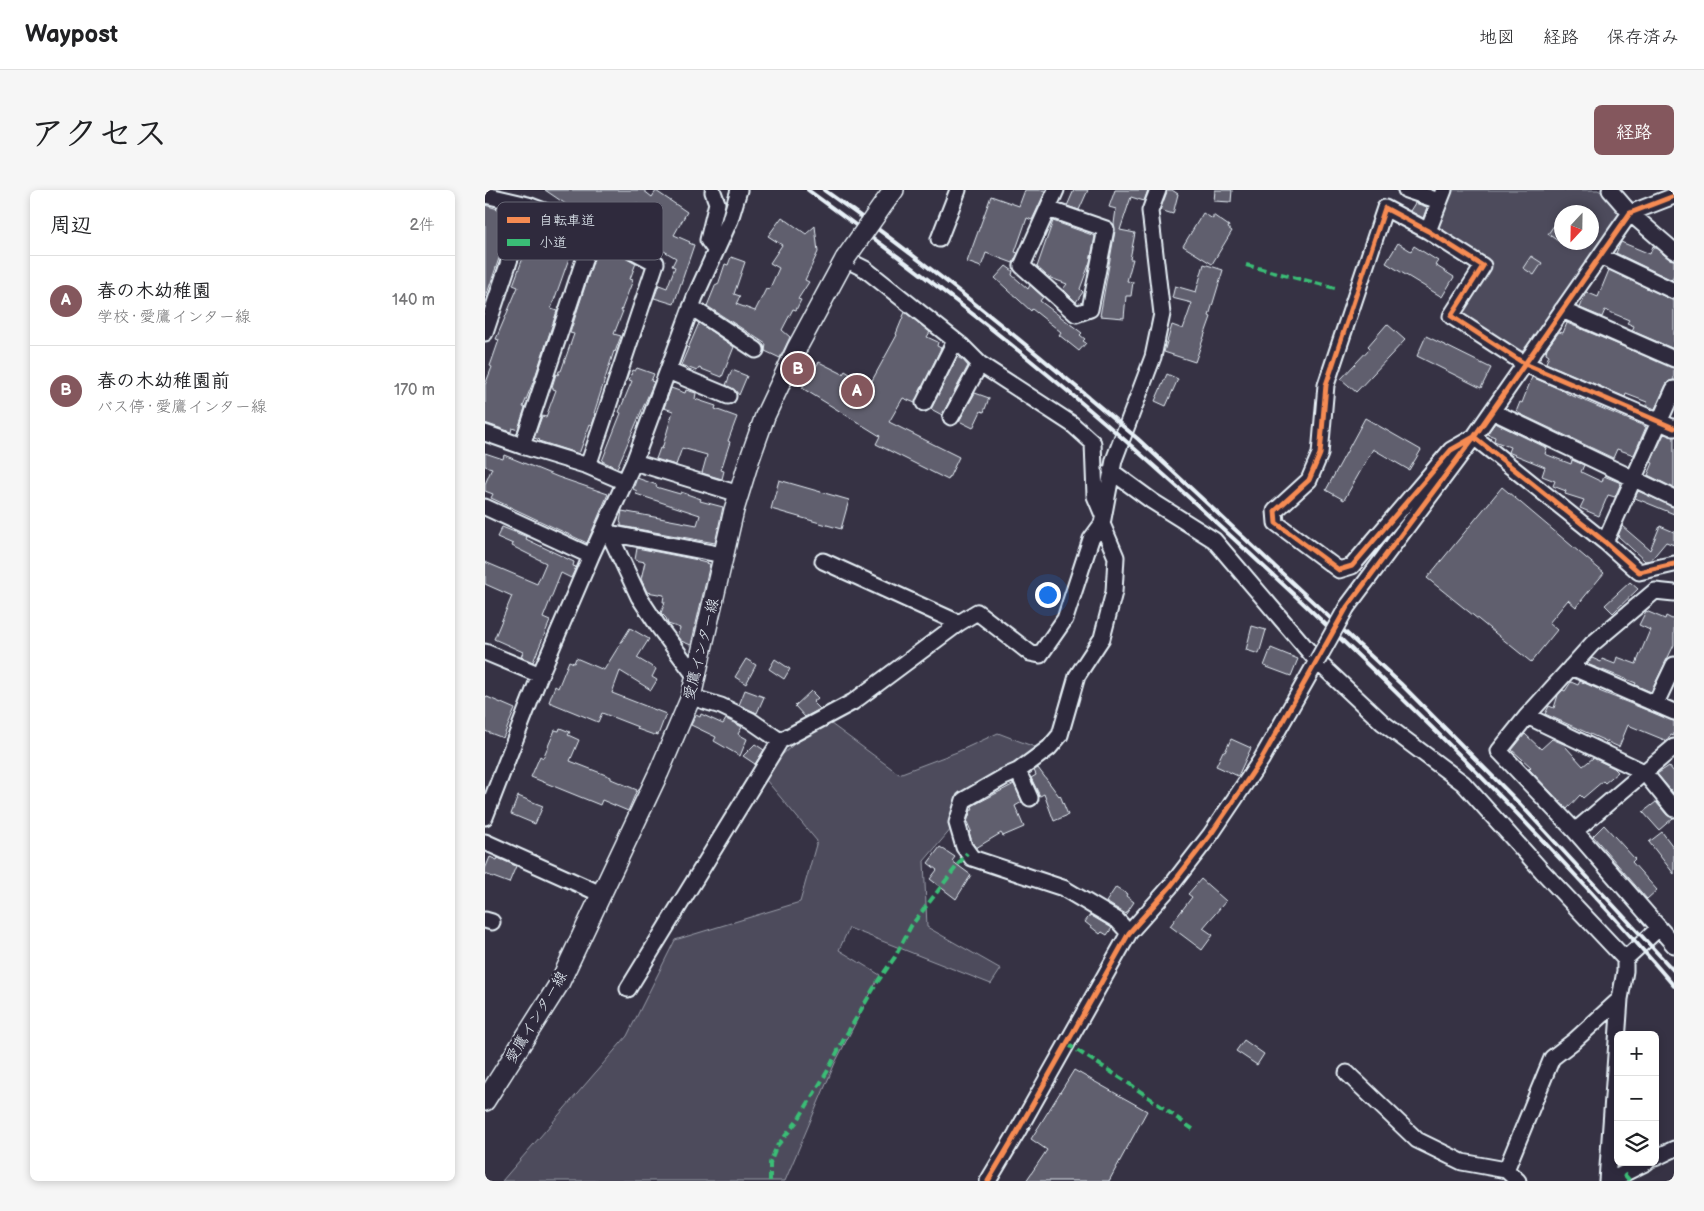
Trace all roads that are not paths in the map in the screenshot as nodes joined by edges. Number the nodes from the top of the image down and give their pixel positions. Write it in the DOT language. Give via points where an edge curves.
graph roads {
  1 [pos="739,190"];
  2 [pos="958,190"];
  3 [pos="1056,190"];
  4 [pos="1158,190"];
  5 [pos="1406,190"];
  6 [pos="1609,190"];
  7 [pos="713,192"];
  8 [pos="485,195"];
  9 [pos="1442,195"];
  10 [pos="890,196"];
  11 [pos="1674,196"];
  12 [pos="514,202"];
  13 [pos="1048,209"];
  14 [pos="1630,213"];
  15 [pos="1428,231"];
  16 [pos="939,239"];
  17 [pos="1674,251"];
  18 [pos="715,252"];
  19 [pos="1600,256"];
  20 [pos="845,259"];
  21 [pos="509,260"];
  22 [pos="584,260"];
  23 [pos="651,260"];
  24 [pos="1674,291"];
  25 [pos="691,307"];
  26 [pos="1562,310"];
  27 [pos="485,333"];
  28 [pos="955,341"];
  29 [pos="756,350"];
  30 [pos="1674,358"];
  31 [pos="980,364"];
  32 [pos="1525,364"];
  33 [pos="668,371"];
  34 [pos="1674,389"];
  35 [pos="728,396"];
  36 [pos="924,404"];
  37 [pos="1492,411"];
  38 [pos="951,417"];
  39 [pos="1660,421"];
  40 [pos="1674,428"];
  41 [pos="485,433"];
  42 [pos="1474,437"];
  43 [pos="522,446"];
  44 [pos="634,462"];
  45 [pos="588,466"];
  46 [pos="1111,471"];
  47 [pos="1633,480"];
  48 [pos="625,482"];
  49 [pos="739,494"];
  50 [pos="1674,498"];
  51 [pos="485,507"];
  52 [pos="1103,520"];
  53 [pos="607,530"];
  54 [pos="1605,542"];
  55 [pos="723,555"];
  56 [pos="591,556"];
  57 [pos="823,560"];
  58 [pos="1674,564"];
  59 [pos="1674,593"];
  60 [pos="959,623"];
  61 [pos="485,652"];
  62 [pos="1317,661"];
  63 [pos="1674,665"];
  64 [pos="1571,667"];
  65 [pos="540,675"];
  66 [pos="696,677"];
  67 [pos="691,697"];
  68 [pos="1656,704"];
  69 [pos="1674,712"];
  70 [pos="1527,716"];
  71 [pos="780,740"];
  72 [pos="1674,747"];
  73 [pos="1018,770"];
  74 [pos="1643,772"];
  75 [pos="1030,798"];
  76 [pos="1674,809"];
  77 [pos="485,817"];
  78 [pos="1575,832"];
  79 [pos="485,842"];
  80 [pos="601,894"];
  81 [pos="1659,928"];
  82 [pos="1129,933"];
  83 [pos="1674,945"];
  84 [pos="1625,959"];
  85 [pos="628,989"];
  86 [pos="1619,999"];
  87 [pos="1347,1073"];
  88 [pos="485,1101"];
  89 [pos="1674,1149"];
  90 [pos="1659,1156"];
  91 [pos="1639,1166"];
  92 [pos="1506,1170"];
  93 [pos="988,1181"];
  94 [pos="1517,1181"];
  95 [pos="1608,1181"];
  1 -- 18 [label="street"];
  2 -- 16 [label="street"];
  3 -- 13 [label="street"];
  4 -- 46 [label="street" via="1150,211 1162,314 1153,358"];
  5 -- 9 [label="street"];
  6 -- 14 [label="street"];
  7 -- 18 [label="street" via="717,202 708,240"];
  8 -- 12 [label="street"];
  9 -- 15 [label="street"];
  10 -- 20 [label="main road, 愛鷹インター線, bridge"];
  11 -- 14 [label="street"];
  13 -- 13 [label="street" via="1105,229 1090,309 1076,314 1022,266"];
  14 -- 17 [label="street"];
  14 -- 19 [label="street"];
  15 -- 32 [label="street" via="1483,266 1451,316"];
  15 -- 42 [label="street" via="1385,208 1326,386 1320,454 1309,480 1275,511 1276,523 1339,570 1352,566 1451,450"];
  18 -- 25 [label="street"];
  19 -- 24 [label="street"];
  19 -- 26 [label="street"];
  20 -- 28 [label="street" via="865,270"];
  20 -- 49 [label="main road, 愛鷹インター線" via="765,416"];
  21 -- 27 [label="street"];
  22 -- 43 [label="street"];
  23 -- 45 [label="street" via="657,263"];
  25 -- 29 [label="street"];
  25 -- 33 [label="street"];
  26 -- 30 [label="street"];
  26 -- 32 [label="street"];
  28 -- 31 [label="street"];
  28 -- 36 [label="street"];
  31 -- 38 [label="street"];
  31 -- 52 [label="street" via="1072,424 1093,443 1095,496"];
  32 -- 37 [label="street"];
  32 -- 39 [label="street"];
  33 -- 35 [label="street"];
  33 -- 44 [label="street"];
  34 -- 39 [label="street"];
  37 -- 42 [label="street"];
  37 -- 47 [label="street"];
  39 -- 40 [label="street"];
  39 -- 47 [label="street"];
  41 -- 43 [label="street"];
  42 -- 54 [label="street"];
  42 -- 62 [label="street, bridge" via="1347,607"];
  43 -- 45 [label="street"];
  44 -- 48 [label="street"];
  44 -- 49 [label="street"];
  45 -- 48 [label="street"];
  46 -- 52 [label="street"];
  46 -- 62 [label="street" via="1214,540"];
  47 -- 50 [label="street"];
  47 -- 54 [label="street"];
  48 -- 53 [label="street"];
  49 -- 55 [label="main road, 愛鷹インター線"];
  51 -- 56 [label="street"];
  52 -- 60 [label="street" via="1091,539 1065,618 1040,655 1030,653 977,612"];
  52 -- 73 [label="street" via="1116,557 1114,592 1102,638 1077,676 1060,735 1049,748"];
  53 -- 55 [label="street"];
  53 -- 56 [label="street"];
  53 -- 66 [label="street" via="639,596"];
  54 -- 58 [label="street" via="1639,572"];
  55 -- 66 [label="main road, 愛鷹インター線"];
  56 -- 65 [label="street"];
  57 -- 60 [label="street"];
  59 -- 64 [label="street" via="1655,592 1592,644"];
  60 -- 71 [label="street" via="853,702"];
  61 -- 65 [label="street"];
  62 -- 82 [label="street" via="1261,760 1211,834"];
  62 -- 84 [label="street" via="1383,723 1463,783"];
  63 -- 68 [label="street"];
  64 -- 68 [label="street"];
  64 -- 70 [label="street"];
  65 -- 77 [label="street"];
  66 -- 67 [label="main road, 愛鷹インター線"];
  67 -- 71 [label="street" via="721,706 750,720"];
  67 -- 80 [label="main road, 愛鷹インター線"];
  68 -- 69 [label="street"];
  70 -- 74 [label="street"];
  70 -- 78 [label="street" via="1499,751"];
  71 -- 85 [label="street"];
  72 -- 74 [label="street"];
  73 -- 75 [label="street"];
  73 -- 82 [label="street" via="964,800 957,823 967,853 983,863 1063,888 1117,920"];
  74 -- 76 [label="street"];
  74 -- 78 [label="street"];
  78 -- 81 [label="street"];
  79 -- 80 [label="street"];
  80 -- 88 [label="main road, 愛鷹インター線" via="559,984"];
  81 -- 83 [label="street"];
  81 -- 84 [label="street"];
  82 -- 93 [label="street"];
  84 -- 86 [label="street"];
  86 -- 92 [label="street" via="1552,1058"];
  86 -- 95 [label="street"];
  87 -- 92 [label="street" via="1417,1140 1462,1162"];
  89 -- 90 [label="street"];
  91 -- 95 [label="street"];
  92 -- 94 [label="street"];
}
